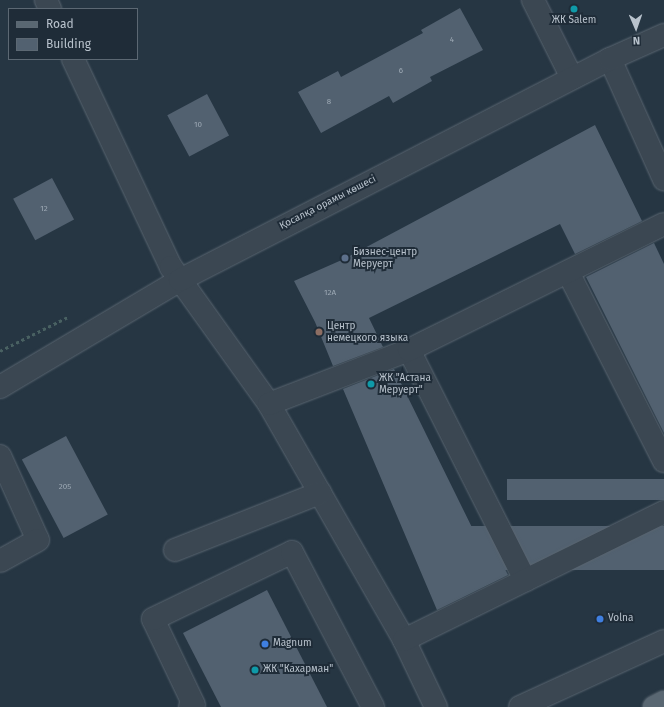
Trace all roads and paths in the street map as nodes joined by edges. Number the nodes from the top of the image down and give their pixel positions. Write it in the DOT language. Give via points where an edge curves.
graph roads {
  1 [pos="533,0"];
  2 [pos="664,35"];
  3 [pos="610,59"];
  4 [pos="74,60"];
  5 [pos="572,78"];
  6 [pos="664,179"];
  7 [pos="664,224"];
  8 [pos="568,272"];
  9 [pos="180,280"];
  10 [pos="409,350"];
  11 [pos="0,387"];
  12 [pos="269,404"];
  13 [pos="0,456"];
  14 [pos="664,461"];
  15 [pos="320,493"];
  16 [pos="664,512"];
  17 [pos="175,550"];
  18 [pos="0,561"];
  19 [pos="525,580"];
  20 [pos="404,640"];
  21 [pos="664,641"];
  22 [pos="664,702"];
  23 [pos="190,707"];
  24 [pos="373,707"];
  25 [pos="436,707"];
  26 [pos="520,707"];
  27 [pos="654,707"];
  1 -- 5 [label="street"];
  2 -- 3 [label="street, Қосалқа орамы көшесі"];
  3 -- 5 [label="street, Қосалқа орамы көшесі"];
  3 -- 6 [label="street"];
  4 -- 9 [label="street" via="171,267"];
  5 -- 9 [label="street, Қосалқа орамы көшесі"];
  7 -- 8 [label="street"];
  8 -- 10 [label="street"];
  8 -- 14 [label="street"];
  9 -- 11 [label="street, Қосалқа орамы көшесі"];
  9 -- 12 [label="street"];
  10 -- 12 [label="street"];
  10 -- 19 [label="street"];
  12 -- 15 [label="street"];
  13 -- 18 [label="street" via="38,540"];
  15 -- 17 [label="street"];
  15 -- 20 [label="street"];
  16 -- 19 [label="street"];
  19 -- 20 [label="street"];
  20 -- 25 [label="street"];
  21 -- 26 [label="street"];
  22 -- 27 [label="main road"];
  23 -- 24 [label="street" via="194,705 153,619 292,552"];
}
